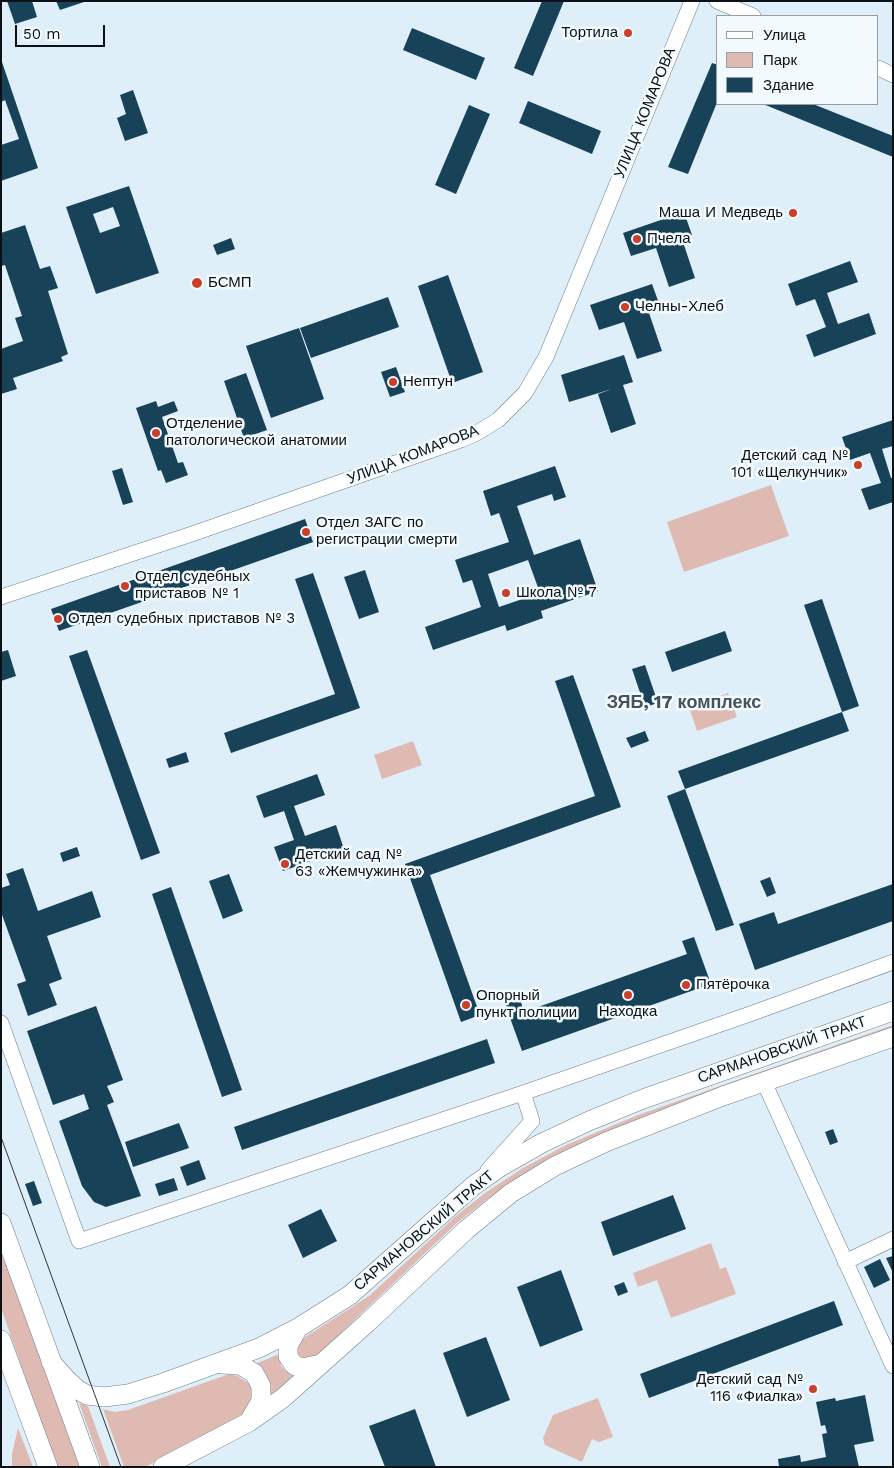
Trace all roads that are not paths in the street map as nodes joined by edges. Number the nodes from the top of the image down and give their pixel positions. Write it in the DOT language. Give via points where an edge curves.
graph roads {
  1 [pos="692,1"];
  2 [pos="718,1"];
  3 [pos="751,15"];
  4 [pos="879,68"];
  5 [pos="893,74"];
  6 [pos="1,596"];
  7 [pos="893,962"];
  8 [pos="893,1011"];
  9 [pos="1,1024"];
  10 [pos="893,1037"];
  11 [pos="764,1082"];
  12 [pos="523,1093"];
  13 [pos="473,1186"];
  14 [pos="1,1223"];
  15 [pos="893,1239"];
  16 [pos="845,1262"];
  17 [pos="298,1328"];
  18 [pos="1,1340"];
  19 [pos="51,1362"];
  20 [pos="218,1364"];
  21 [pos="321,1364"];
  22 [pos="893,1366"];
  23 [pos="249,1422"];
  24 [pos="173,1464"];
  25 [pos="48,1467"];
  26 [pos="90,1467"];
  1 -- 6 [label="street, УЛИЦА КОМАРОВА" via="546,357 525,393 504,414 461,440 192,534"];
  2 -- 3 [label="street"];
  4 -- 5 [label="street"];
  7 -- 12 [label="street"];
  8 -- 13 [label="main road, САРМАНОВСКИЙ ТРАКТ" via="589,1121 542,1143"];
  9 -- 12 [label="street" via="79,1241"];
  10 -- 11 [label="main road, САРМАНОВСКИЙ ТРАКТ"];
  11 -- 16 [label="street"];
  11 -- 21 [label="main road, САРМАНОВСКИЙ ТРАКТ" via="606,1142 555,1166 518,1189 466,1230"];
  12 -- 13 [label="street" via="532,1121"];
  13 -- 17 [label="main road, САРМАНОВСКИЙ ТРАКТ" via="350,1295"];
  14 -- 19 [label="main road"];
  15 -- 16 [label="street"];
  16 -- 22 [label="street"];
  17 -- 20 [label="main road, САРМАНОВСКИЙ ТРАКТ"];
  17 -- 21 [label="main road" via="288,1346 288,1356 294,1365 302,1368"];
  18 -- 25 [label="main road"];
  19 -- 20 [label="main road, САРМАНОВСКИЙ ТРАКТ" via="78,1390 104,1398 128,1394"];
  19 -- 26 [label="main road"];
  20 -- 23 [label="main road" via="240,1365 254,1373 261,1386 261,1401"];
  21 -- 23 [label="main road, САРМАНОВСКИЙ ТРАКТ" via="283,1398"];
  23 -- 24 [label="main road, САРМАНОВСКИЙ ТРАКТ"];
}
